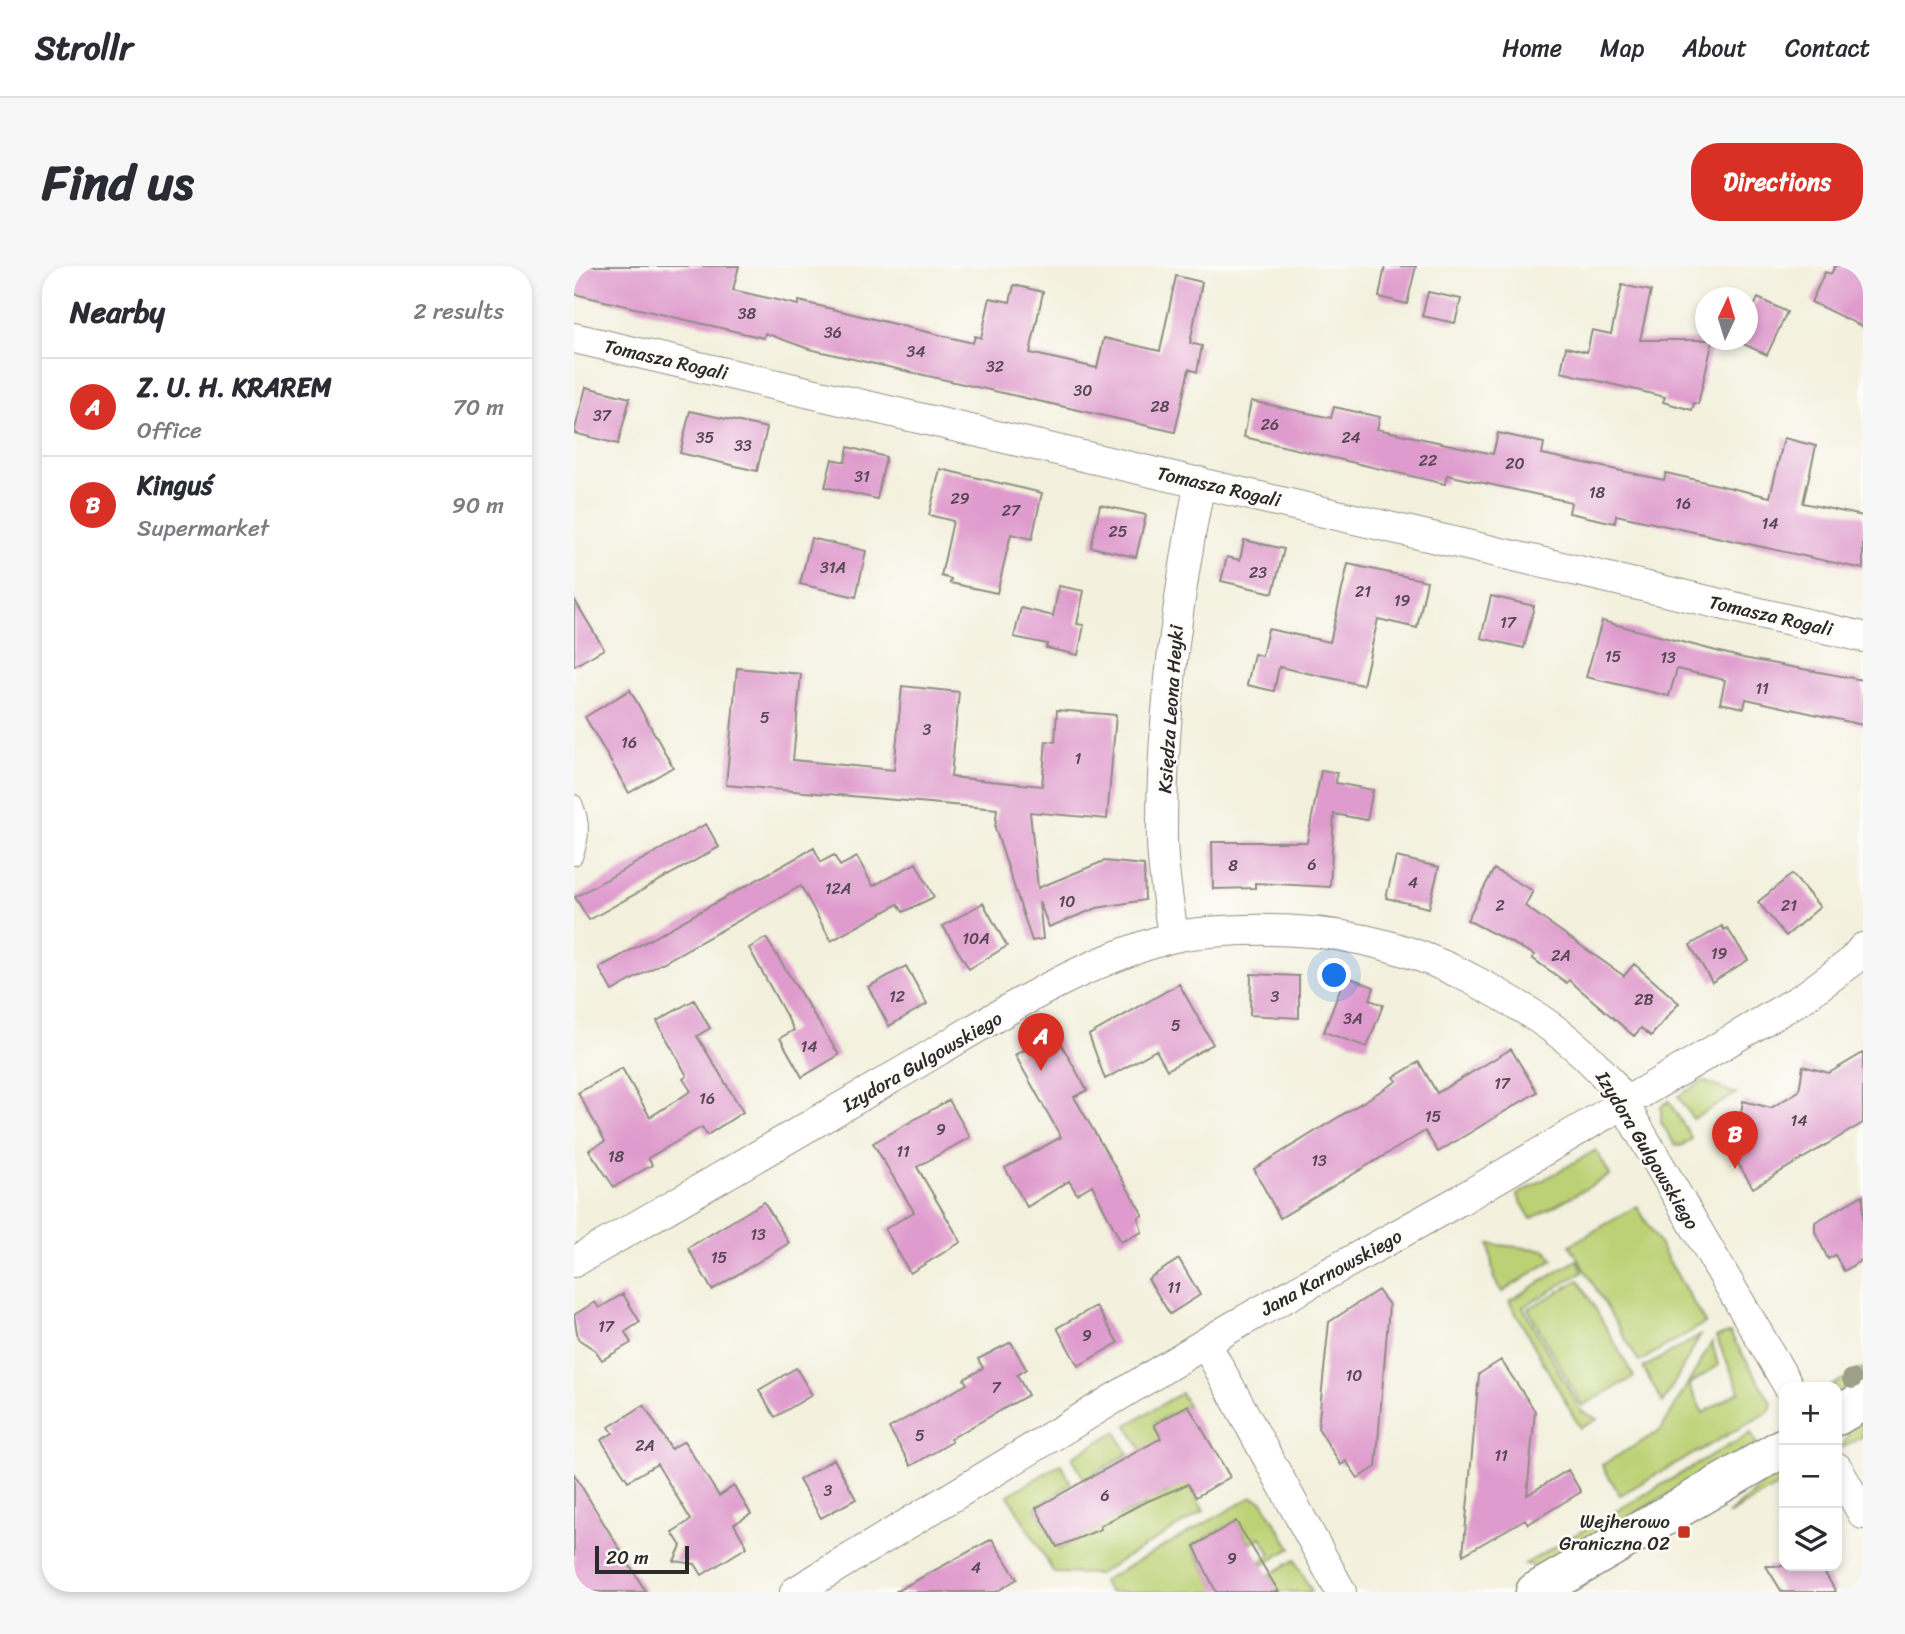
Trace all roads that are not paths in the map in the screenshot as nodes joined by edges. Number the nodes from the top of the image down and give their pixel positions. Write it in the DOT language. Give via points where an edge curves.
graph roads {
  1 [pos="574,338"];
  2 [pos="1200,482"];
  3 [pos="1863,637"];
  4 [pos="574,803"];
  5 [pos="574,857"];
  6 [pos="1173,937"];
  7 [pos="1863,948"];
  8 [pos="1622,1104"];
  9 [pos="574,1262"];
  10 [pos="1206,1344"];
  11 [pos="1786,1382"];
  12 [pos="1863,1401"];
  13 [pos="1842,1413"];
  14 [pos="1779,1450"];
  15 [pos="1842,1477"];
  16 [pos="1863,1514"];
  17 [pos="795,1592"];
  18 [pos="1341,1592"];
  19 [pos="1535,1592"];
  1 -- 2 [label="street, Tomasza Rogali"];
  2 -- 3 [label="street, Tomasza Rogali"];
  2 -- 6 [label="street, Księdza Leona Heyki" via="1178,600 1167,704 1162,839"];
  4 -- 5 [label="lane" via="580,818 580,841"];
  6 -- 8 [label="street, Izydora Gulgowskiego" via="1225,931 1343,933 1408,950 1497,993 1556,1032 1595,1063"];
  6 -- 9 [label="street, Izydora Gulgowskiego" via="1079,972"];
  7 -- 8 [label="street, Jana Karnowskiego" via="1804,997"];
  8 -- 10 [label="street, Jana Karnowskiego"];
  8 -- 11 [label="street, Izydora Gulgowskiego"];
  10 -- 17 [label="street, Jana Karnowskiego"];
  10 -- 18 [label="street"];
  12 -- 13 [label="street"];
  14 -- 19 [label="street"];
  15 -- 16 [label="street"];
}
